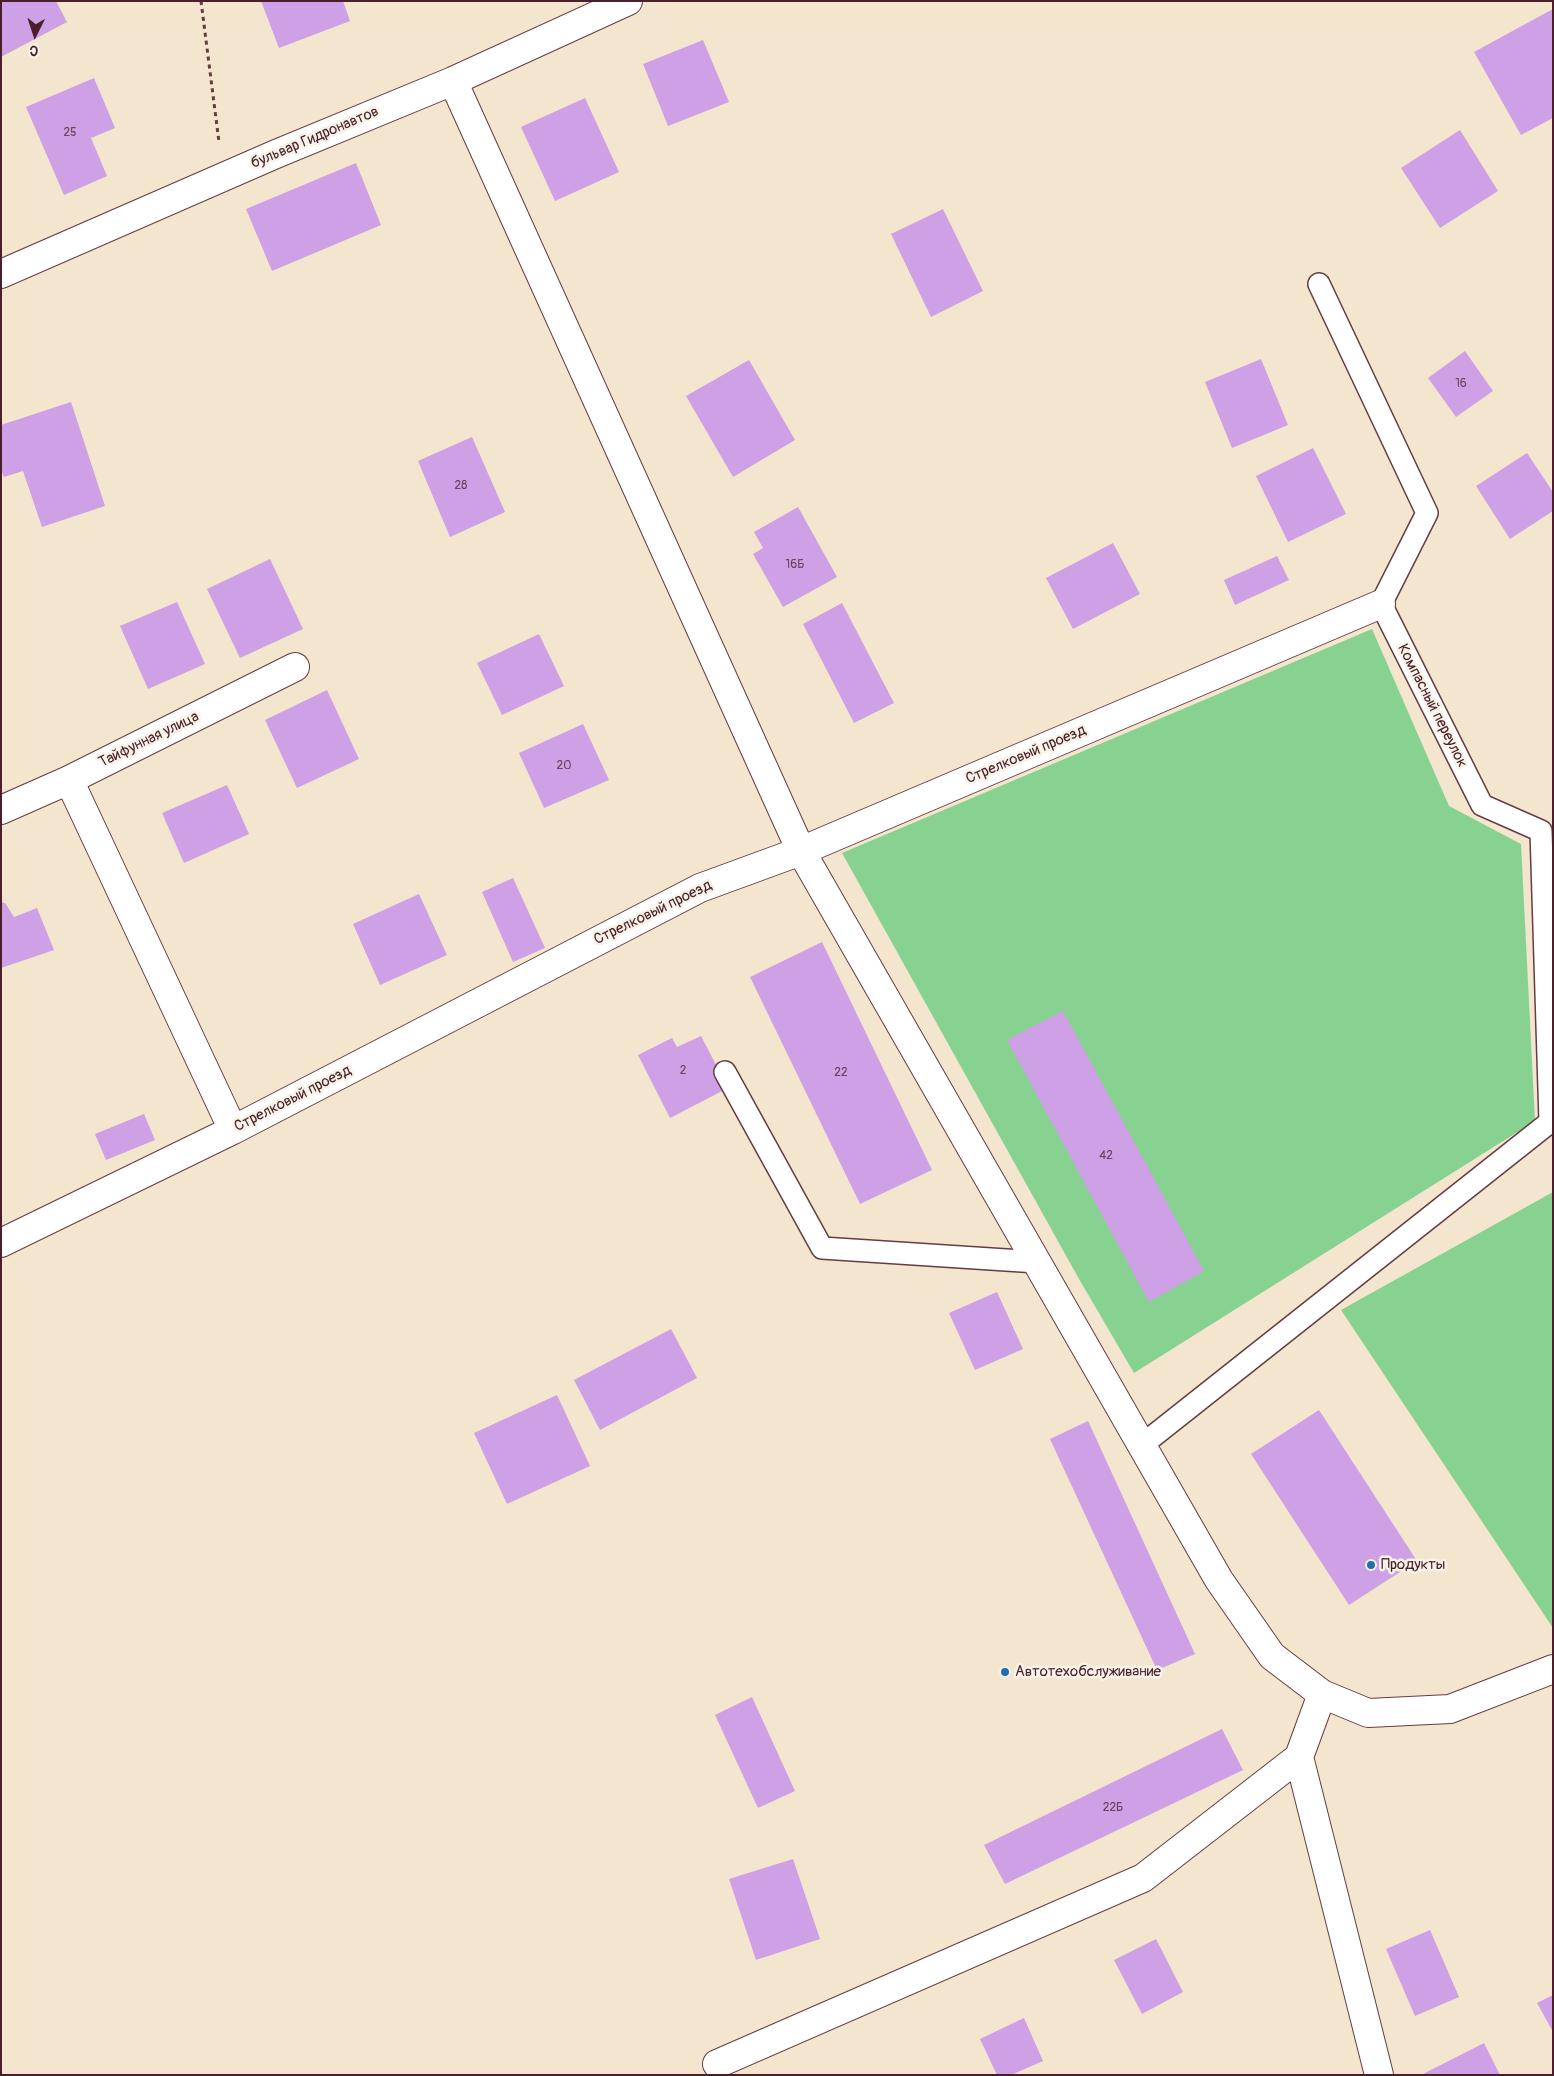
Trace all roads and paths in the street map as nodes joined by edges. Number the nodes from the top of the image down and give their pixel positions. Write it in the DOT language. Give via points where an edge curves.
graph roads {
  1 [pos="201,1"];
  2 [pos="628,1"];
  3 [pos="453,81"];
  4 [pos="224,177"];
  5 [pos="1,274"];
  6 [pos="1319,284"];
  7 [pos="1381,604"];
  8 [pos="295,668"];
  9 [pos="68,780"];
  10 [pos="1,810"];
  11 [pos="801,851"];
  12 [pos="725,1072"];
  13 [pos="1552,1122"];
  14 [pos="233,1130"];
  15 [pos="1,1243"];
  16 [pos="1037,1262"];
  17 [pos="1142,1445"];
  18 [pos="1553,1669"];
  19 [pos="1322,1694"];
  20 [pos="1299,1757"];
  21 [pos="717,2064"];
  22 [pos="1379,2075"];
  1 -- 4 [label="path"];
  2 -- 3 [label="street, бульвар Гидронавтов"];
  3 -- 4 [label="street, бульвар Гидронавтов"];
  3 -- 11 [label="street"];
  4 -- 5 [label="street, бульвар Гидронавтов"];
  6 -- 7 [label="lane" via="1427,513"];
  7 -- 11 [label="street, Стрелковый проезд"];
  7 -- 13 [label="lane, Компасный переулок" via="1482,805 1541,832"];
  8 -- 9 [label="street, Тайфунная улица"];
  9 -- 10 [label="street, Тайфунная улица"];
  9 -- 14 [label="street"];
  11 -- 14 [label="street, Стрелковый проезд" via="700,888"];
  11 -- 16 [label="street"];
  12 -- 16 [label="lane" via="822,1248"];
  13 -- 17 [label="lane"];
  14 -- 15 [label="street, Стрелковый проезд"];
  16 -- 17 [label="street"];
  17 -- 19 [label="street" via="1219,1580 1272,1656"];
  18 -- 19 [label="street" via="1450,1708 1368,1714"];
  19 -- 20 [label="street"];
  20 -- 21 [label="street" via="1144,1878"];
  20 -- 22 [label="street"];
}
